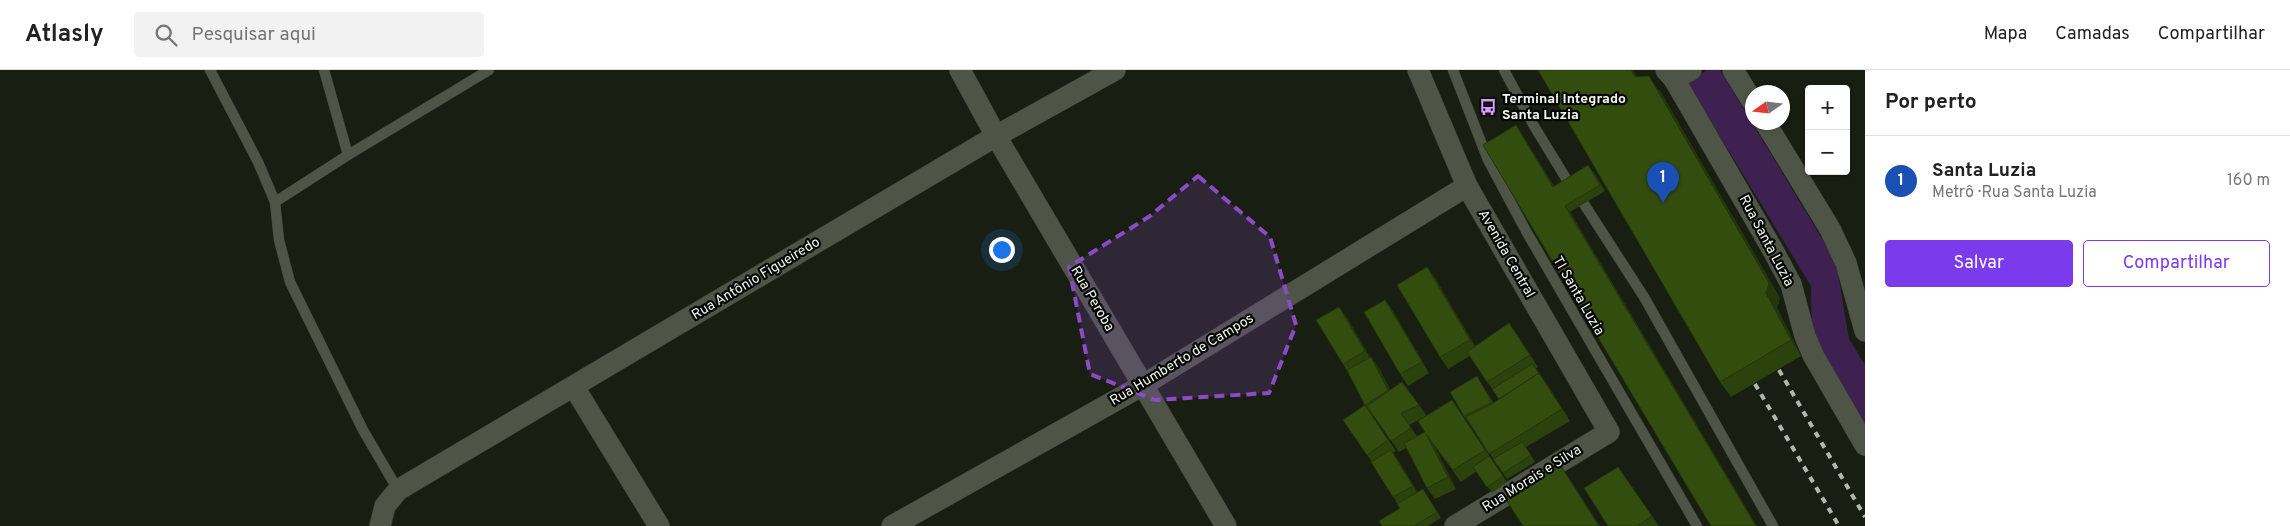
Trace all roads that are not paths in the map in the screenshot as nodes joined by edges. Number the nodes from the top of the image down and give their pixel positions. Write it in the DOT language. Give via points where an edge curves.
graph roads {
  1 [pos="210,70"];
  2 [pos="324,70"];
  3 [pos="489,70"];
  4 [pos="960,70"];
  5 [pos="1115,70"];
  6 [pos="1418,70"];
  7 [pos="1453,70"];
  8 [pos="1504,70"];
  9 [pos="1733,70"];
  10 [pos="1677,73"];
  11 [pos="1745,90"];
  12 [pos="1770,130"];
  13 [pos="996,136"];
  14 [pos="348,155"];
  15 [pos="1570,185"];
  16 [pos="1467,186"];
  17 [pos="275,202"];
  18 [pos="1584,204"];
  19 [pos="1860,290"];
  20 [pos="1865,331"];
  21 [pos="1143,385"];
  22 [pos="574,387"];
  23 [pos="1608,432"];
  24 [pos="1865,446"];
  25 [pos="398,490"];
  26 [pos="380,526"];
  27 [pos="659,526"];
  28 [pos="892,526"];
  29 [pos="1226,526"];
  30 [pos="1455,526"];
  31 [pos="1697,526"];
  32 [pos="1773,526"];
  1 -- 17 [label="lane"];
  2 -- 14 [label="lane"];
  3 -- 14 [label="lane"];
  4 -- 13 [label="street, Rua Peroba"];
  5 -- 13 [label="street, Rua Antônio Figueiredo"];
  6 -- 16 [label="street, Avenida Central"];
  7 -- 31 [label="lane, TI Santa Luzia" via="1488,160"];
  8 -- 15 [label="lane"];
  9 -- 11 [label="street"];
  10 -- 24 [label="street, Rua Santa Luzia" via="1774,252 1790,284 1813,355"];
  12 -- 19 [label="street" via="1830,229"];
  13 -- 21 [label="street, Rua Peroba"];
  13 -- 22 [label="street, Rua Antônio Figueiredo"];
  14 -- 17 [label="lane"];
  16 -- 21 [label="street, Rua Humberto de Campos"];
  16 -- 23 [label="street, Avenida Central"];
  17 -- 25 [label="lane" via="279,240 290,282 363,430"];
  18 -- 32 [label="lane" via="1644,297"];
  19 -- 20 [label="street"];
  21 -- 28 [label="street, Rua Humberto de Campos"];
  21 -- 29 [label="street, Rua Peroba"];
  22 -- 25 [label="street, Rua Antônio Figueiredo"];
  22 -- 27 [label="street"];
  23 -- 30 [label="street, Rua Morais e Silva"];
  25 -- 26 [label="street" via="385,506"];
}
